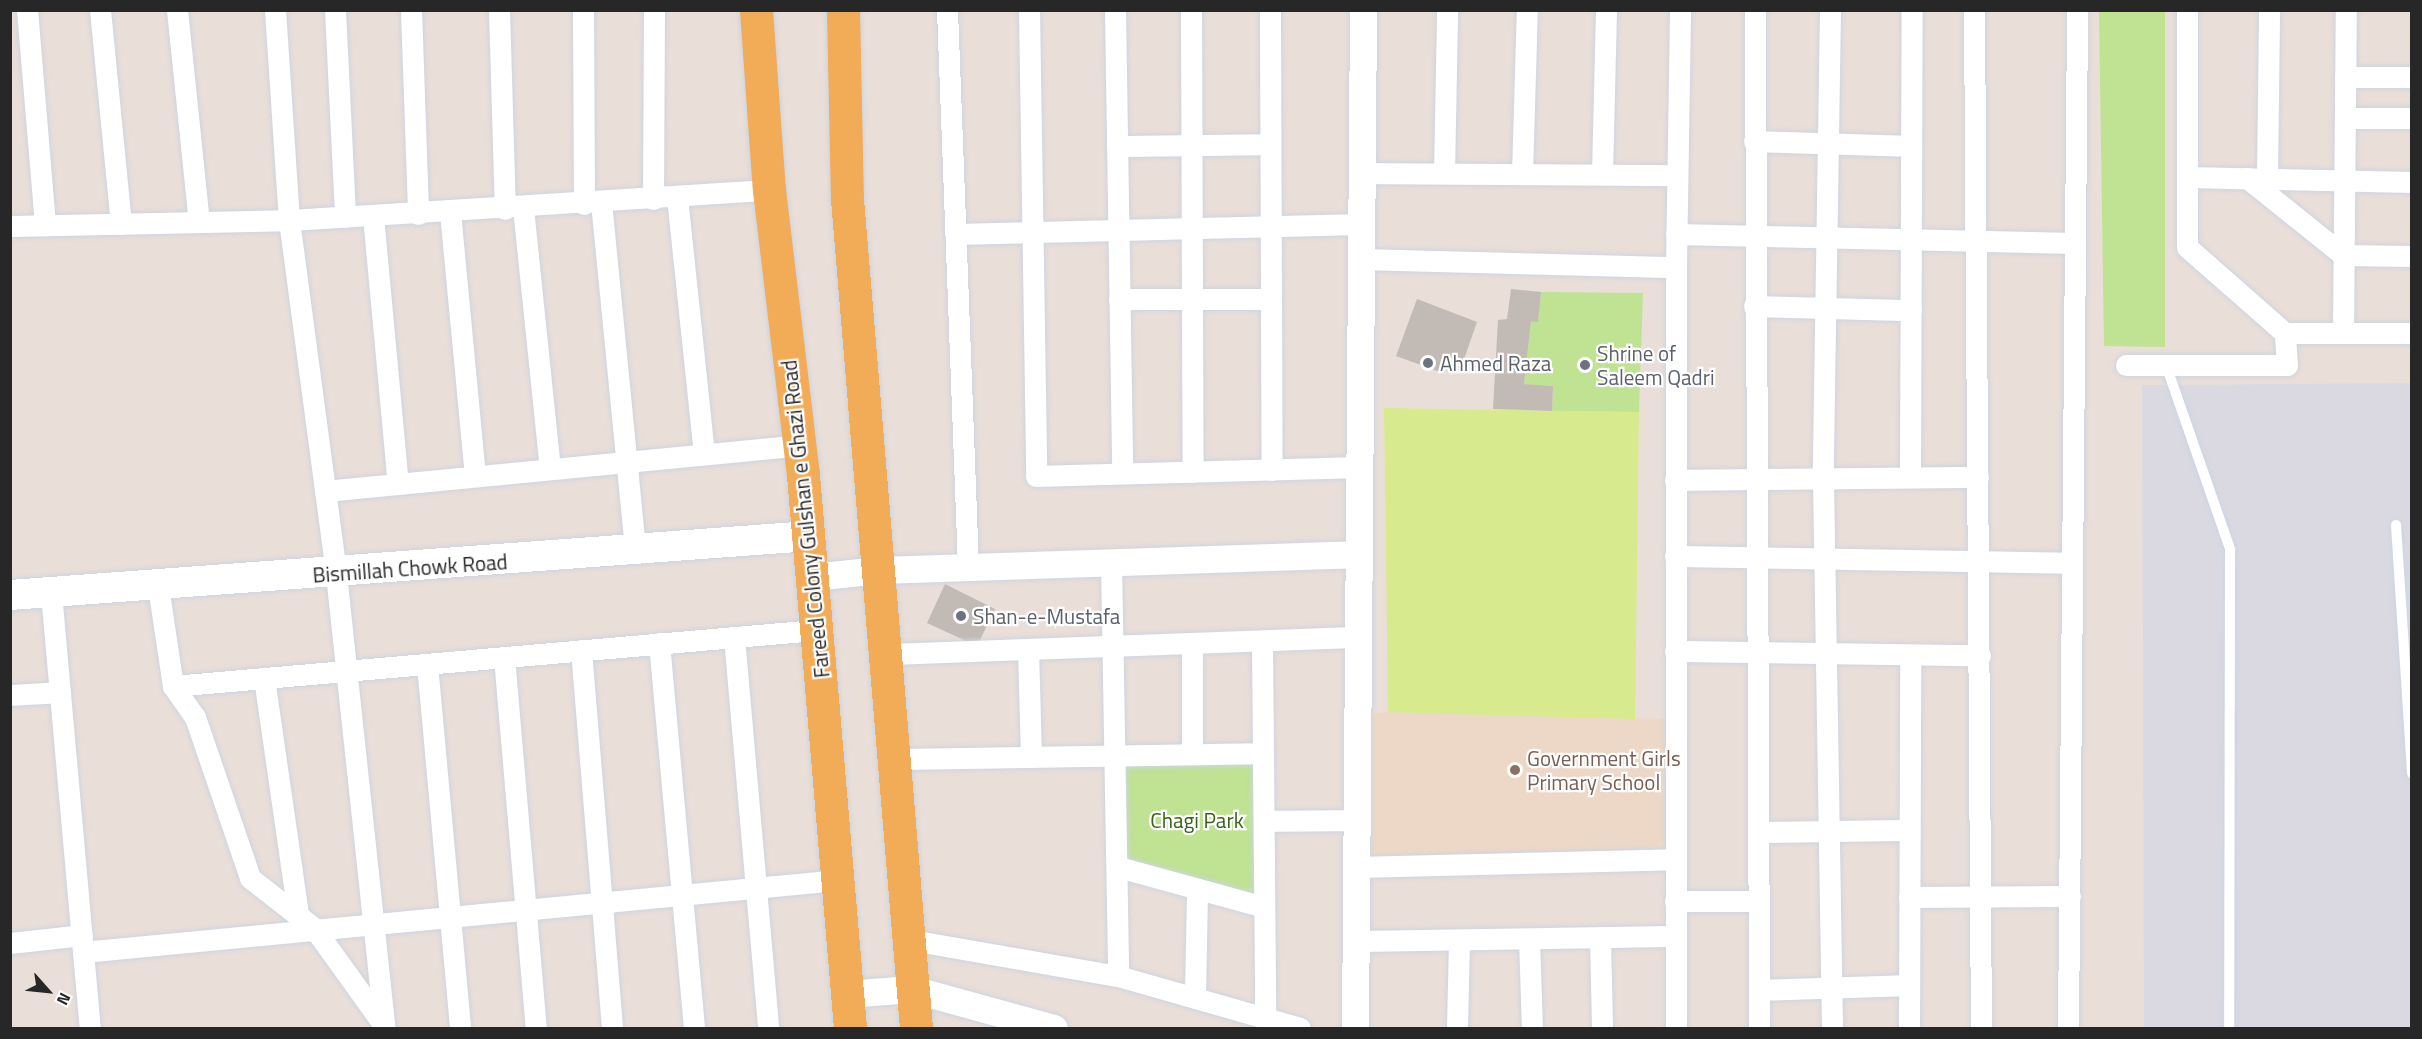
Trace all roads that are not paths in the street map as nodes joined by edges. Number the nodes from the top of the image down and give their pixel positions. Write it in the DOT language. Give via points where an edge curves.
graph roads {
  1 [pos="27,10"];
  2 [pos="100,10"];
  3 [pos="177,10"];
  4 [pos="274,10"];
  5 [pos="336,10"];
  6 [pos="411,10"];
  7 [pos="498,10"];
  8 [pos="583,10"];
  9 [pos="654,10"];
  10 [pos="756,10"];
  11 [pos="843,10"];
  12 [pos="947,10"];
  13 [pos="1029,10"];
  14 [pos="1115,10"];
  15 [pos="1191,10"];
  16 [pos="1270,10"];
  17 [pos="1363,10"];
  18 [pos="1447,10"];
  19 [pos="1527,10"];
  20 [pos="1606,10"];
  21 [pos="1680,10"];
  22 [pos="1755,10"];
  23 [pos="1830,10"];
  24 [pos="1912,10"];
  25 [pos="1974,10"];
  26 [pos="2077,10"];
  27 [pos="2187,10"];
  28 [pos="2269,10"];
  29 [pos="2346,10"];
  30 [pos="2345,77"];
  31 [pos="2412,77"];
  32 [pos="2345,118"];
  33 [pos="2412,118"];
  34 [pos="1754,141"];
  35 [pos="1828,143"];
  36 [pos="1270,144"];
  37 [pos="1192,145"];
  38 [pos="1117,146"];
  39 [pos="1911,146"];
  40 [pos="1361,173"];
  41 [pos="1444,173"];
  42 [pos="1522,174"];
  43 [pos="1602,174"];
  44 [pos="1677,175"];
  45 [pos="2187,177"];
  46 [pos="2257,179"];
  47 [pos="2344,180"];
  48 [pos="2412,182"];
  49 [pos="769,190"];
  50 [pos="677,196"];
  51 [pos="654,199"];
  52 [pos="593,203"];
  53 [pos="514,208"];
  54 [pos="450,212"];
  55 [pos="418,214"];
  56 [pos="373,216"];
  57 [pos="345,218"];
  58 [pos="289,220"];
  59 [pos="199,222"];
  60 [pos="121,224"];
  61 [pos="1361,224"];
  62 [pos="45,225"];
  63 [pos="10,226"];
  64 [pos="1271,226"];
  65 [pos="1192,228"];
  66 [pos="1118,230"];
  67 [pos="1032,232"];
  68 [pos="956,234"];
  69 [pos="1676,234"];
  70 [pos="1754,236"];
  71 [pos="1827,237"];
  72 [pos="1911,239"];
  73 [pos="1976,241"];
  74 [pos="2075,243"];
  75 [pos="2343,255"];
  76 [pos="2412,256"];
  77 [pos="1360,259"];
  78 [pos="1676,267"];
  79 [pos="1119,299"];
  80 [pos="1192,299"];
  81 [pos="1271,299"];
  82 [pos="1754,306"];
  83 [pos="1826,308"];
  84 [pos="1911,310"];
  85 [pos="2285,333"];
  86 [pos="2343,333"];
  87 [pos="2412,333"];
  88 [pos="2126,365"];
  89 [pos="2166,365"];
  90 [pos="800,445"];
  91 [pos="705,454"];
  92 [pos="627,462"];
  93 [pos="1359,467"];
  94 [pos="550,469"];
  95 [pos="1272,470"];
  96 [pos="1193,472"];
  97 [pos="1122,473"];
  98 [pos="475,477"];
  99 [pos="1910,477"];
  100 [pos="1978,477"];
  101 [pos="1823,478"];
  102 [pos="1755,479"];
  103 [pos="1675,480"];
  104 [pos="398,484"];
  105 [pos="325,491"];
  106 [pos="2396,525"];
  107 [pos="809,536"];
  108 [pos="636,550"];
  109 [pos="1358,554"];
  110 [pos="1675,556"];
  111 [pos="1756,558"];
  112 [pos="1825,559"];
  113 [pos="1111,562"];
  114 [pos="1979,562"];
  115 [pos="2072,563"];
  116 [pos="968,567"];
  117 [pos="880,570"];
  118 [pos="336,574"];
  119 [pos="812,577"];
  120 [pos="158,586"];
  121 [pos="51,593"];
  122 [pos="10,595"];
  123 [pos="816,630"];
  124 [pos="734,637"];
  125 [pos="1358,637"];
  126 [pos="1262,641"];
  127 [pos="659,643"];
  128 [pos="1192,643"];
  129 [pos="1113,646"];
  130 [pos="1028,649"];
  131 [pos="581,650"];
  132 [pos="1674,651"];
  133 [pos="1756,653"];
  134 [pos="887,654"];
  135 [pos="1826,654"];
  136 [pos="1910,655"];
  137 [pos="1980,655"];
  138 [pos="504,657"];
  139 [pos="427,664"];
  140 [pos="347,670"];
  141 [pos="264,678"];
  142 [pos="173,686"];
  143 [pos="60,692"];
  144 [pos="10,696"];
  145 [pos="1263,753"];
  146 [pos="1191,754"];
  147 [pos="1115,756"];
  148 [pos="1031,757"];
  149 [pos="896,759"];
  150 [pos="2412,773"];
  151 [pos="1356,820"];
  152 [pos="1264,821"];
  153 [pos="1909,830"];
  154 [pos="1829,831"];
  155 [pos="1758,832"];
  156 [pos="1674,859"];
  157 [pos="1118,867"];
  158 [pos="1356,867"];
  159 [pos="837,880"];
  160 [pos="756,887"];
  161 [pos="1197,889"];
  162 [pos="681,894"];
  163 [pos="2070,896"];
  164 [pos="1909,897"];
  165 [pos="1981,897"];
  166 [pos="1675,901"];
  167 [pos="1758,901"];
  168 [pos="601,902"];
  169 [pos="1264,907"];
  170 [pos="526,908"];
  171 [pos="450,915"];
  172 [pos="306,922"];
  173 [pos="373,922"];
  174 [pos="1675,936"];
  175 [pos="1600,938"];
  176 [pos="1529,939"];
  177 [pos="910,940"];
  178 [pos="1459,940"];
  179 [pos="1355,941"];
  180 [pos="10,942"];
  181 [pos="83,944"];
  182 [pos="1118,976"];
  183 [pos="1909,985"];
  184 [pos="1832,988"];
  185 [pos="912,989"];
  186 [pos="1758,990"];
  187 [pos="847,994"];
  188 [pos="1195,996"];
  189 [pos="1265,1017"];
  190 [pos="385,1027"];
  191 [pos="90,1029"];
  192 [pos="460,1029"];
  193 [pos="536,1029"];
  194 [pos="612,1029"];
  195 [pos="694,1029"];
  196 [pos="768,1029"];
  197 [pos="850,1029"];
  198 [pos="916,1029"];
  199 [pos="1054,1029"];
  200 [pos="1300,1029"];
  201 [pos="1354,1029"];
  202 [pos="1457,1029"];
  203 [pos="1532,1029"];
  204 [pos="1602,1029"];
  205 [pos="1676,1029"];
  206 [pos="1759,1029"];
  207 [pos="1832,1029"];
  208 [pos="1909,1029"];
  209 [pos="1981,1029"];
  210 [pos="2068,1029"];
  211 [pos="2229,1029"];
  1 -- 62 [label="street"];
  2 -- 60 [label="street"];
  3 -- 59 [label="street"];
  4 -- 58 [label="street"];
  5 -- 57 [label="street"];
  6 -- 55 [label="street"];
  7 -- 53 [label="street"];
  8 -- 52 [label="street"];
  9 -- 51 [label="street"];
  10 -- 49 [label="main road, Fareed Colony Gulshan e Ghazi Road"];
  11 -- 117 [label="main road" via="847,199"];
  12 -- 68 [label="street"];
  13 -- 67 [label="street"];
  14 -- 38 [label="street"];
  15 -- 37 [label="street"];
  16 -- 36 [label="street"];
  17 -- 40 [label="street"];
  18 -- 41 [label="street"];
  19 -- 42 [label="street"];
  20 -- 43 [label="street"];
  21 -- 44 [label="street"];
  22 -- 34 [label="street"];
  23 -- 35 [label="street"];
  24 -- 39 [label="street"];
  25 -- 73 [label="street"];
  26 -- 74 [label="street"];
  27 -- 45 [label="street"];
  28 -- 46 [label="street"];
  29 -- 30 [label="street"];
  30 -- 31 [label="street"];
  30 -- 32 [label="street"];
  32 -- 33 [label="street"];
  32 -- 47 [label="street"];
  34 -- 35 [label="street"];
  34 -- 70 [label="street"];
  35 -- 39 [label="street"];
  35 -- 71 [label="street"];
  36 -- 37 [label="street"];
  36 -- 64 [label="street"];
  37 -- 38 [label="street"];
  37 -- 65 [label="street"];
  38 -- 66 [label="street"];
  39 -- 72 [label="street"];
  40 -- 41 [label="street"];
  40 -- 61 [label="street"];
  41 -- 42 [label="street"];
  42 -- 43 [label="street"];
  43 -- 44 [label="street"];
  44 -- 69 [label="street"];
  45 -- 46 [label="street"];
  45 -- 85 [label="street" via="2187,247"];
  46 -- 47 [label="street"];
  46 -- 75 [label="street"];
  47 -- 48 [label="street"];
  47 -- 75 [label="street"];
  49 -- 50 [label="street"];
  49 -- 90 [label="main road, Fareed Colony Gulshan e Ghazi Road"];
  50 -- 51 [label="street"];
  50 -- 91 [label="street"];
  51 -- 52 [label="street"];
  52 -- 53 [label="street"];
  52 -- 92 [label="street"];
  53 -- 54 [label="street"];
  53 -- 94 [label="street"];
  54 -- 55 [label="street"];
  54 -- 98 [label="street"];
  55 -- 56 [label="street"];
  56 -- 57 [label="street"];
  56 -- 104 [label="street"];
  57 -- 58 [label="street"];
  58 -- 59 [label="street"];
  58 -- 105 [label="street"];
  59 -- 60 [label="street"];
  60 -- 62 [label="street"];
  61 -- 64 [label="street"];
  61 -- 77 [label="street"];
  62 -- 63 [label="street"];
  64 -- 65 [label="street"];
  64 -- 81 [label="street"];
  65 -- 66 [label="street"];
  65 -- 80 [label="street"];
  66 -- 67 [label="street"];
  66 -- 79 [label="street"];
  67 -- 68 [label="street"];
  67 -- 97 [label="street" via="1036,476"];
  68 -- 116 [label="street"];
  69 -- 70 [label="street"];
  69 -- 78 [label="street"];
  70 -- 71 [label="street"];
  70 -- 82 [label="street"];
  71 -- 72 [label="street"];
  71 -- 83 [label="street"];
  72 -- 73 [label="street"];
  72 -- 84 [label="street"];
  73 -- 74 [label="street"];
  73 -- 100 [label="street"];
  74 -- 115 [label="street"];
  75 -- 76 [label="street"];
  75 -- 86 [label="street"];
  77 -- 78 [label="street"];
  77 -- 93 [label="street"];
  78 -- 103 [label="street"];
  79 -- 80 [label="street"];
  79 -- 97 [label="street"];
  80 -- 81 [label="street"];
  80 -- 96 [label="street"];
  81 -- 95 [label="street"];
  82 -- 83 [label="street"];
  82 -- 102 [label="street"];
  83 -- 84 [label="street"];
  83 -- 101 [label="street"];
  84 -- 99 [label="street"];
  85 -- 86 [label="street"];
  85 -- 89 [label="street" via="2287,365"];
  86 -- 87 [label="street"];
  88 -- 89 [label="street"];
  89 -- 211 [label="lane" via="2230,549"];
  90 -- 91 [label="street"];
  90 -- 107 [label="main road, Fareed Colony Gulshan e Ghazi Road"];
  91 -- 92 [label="street"];
  92 -- 94 [label="street"];
  92 -- 108 [label="street"];
  93 -- 95 [label="street"];
  93 -- 109 [label="street"];
  94 -- 98 [label="street"];
  95 -- 96 [label="street"];
  96 -- 97 [label="street"];
  98 -- 104 [label="street"];
  99 -- 100 [label="street"];
  99 -- 101 [label="street"];
  100 -- 114 [label="street"];
  101 -- 102 [label="street"];
  101 -- 112 [label="street"];
  102 -- 103 [label="street"];
  102 -- 111 [label="street"];
  103 -- 110 [label="street"];
  104 -- 105 [label="street"];
  105 -- 118 [label="street"];
  106 -- 150 [label="lane"];
  107 -- 108 [label="main road, Bismillah Chowk Road"];
  107 -- 119 [label="main road, Fareed Colony Gulshan e Ghazi Road"];
  108 -- 118 [label="main road, Bismillah Chowk Road"];
  109 -- 113 [label="street"];
  109 -- 125 [label="street"];
  110 -- 111 [label="street"];
  110 -- 132 [label="street"];
  111 -- 112 [label="street"];
  111 -- 133 [label="street"];
  112 -- 114 [label="street"];
  112 -- 135 [label="street"];
  113 -- 116 [label="street"];
  113 -- 129 [label="street"];
  114 -- 115 [label="street"];
  114 -- 137 [label="street"];
  115 -- 163 [label="street"];
  116 -- 117 [label="street"];
  117 -- 119 [label="street"];
  117 -- 134 [label="main road"];
  118 -- 120 [label="main road, Bismillah Chowk Road"];
  118 -- 140 [label="street"];
  119 -- 123 [label="main road, Fareed Colony Gulshan e Ghazi Road"];
  120 -- 121 [label="main road, Bismillah Chowk Road"];
  120 -- 142 [label="street"];
  121 -- 122 [label="main road, Bismillah Chowk Road"];
  121 -- 143 [label="street"];
  123 -- 124 [label="street"];
  123 -- 159 [label="main road, Fareed Colony Gulshan e Ghazi Road"];
  124 -- 127 [label="street"];
  124 -- 160 [label="street"];
  125 -- 126 [label="street"];
  125 -- 151 [label="street"];
  126 -- 128 [label="street"];
  126 -- 145 [label="street"];
  127 -- 131 [label="street"];
  127 -- 162 [label="street"];
  128 -- 129 [label="street"];
  128 -- 146 [label="street"];
  129 -- 130 [label="street"];
  129 -- 147 [label="street"];
  130 -- 134 [label="street"];
  130 -- 148 [label="street"];
  131 -- 138 [label="street"];
  131 -- 168 [label="street"];
  132 -- 133 [label="street"];
  132 -- 156 [label="street"];
  133 -- 135 [label="street"];
  133 -- 155 [label="street"];
  134 -- 149 [label="main road"];
  135 -- 136 [label="street"];
  135 -- 154 [label="street"];
  136 -- 137 [label="street"];
  136 -- 153 [label="street"];
  137 -- 165 [label="street"];
  138 -- 139 [label="street"];
  138 -- 170 [label="street"];
  139 -- 140 [label="street"];
  139 -- 171 [label="street"];
  140 -- 141 [label="street"];
  140 -- 173 [label="street"];
  141 -- 142 [label="street"];
  141 -- 172 [label="street"];
  142 -- 172 [label="street" via="195,717 250,878"];
  143 -- 144 [label="street"];
  143 -- 181 [label="street"];
  145 -- 146 [label="street"];
  145 -- 152 [label="street"];
  146 -- 147 [label="street"];
  147 -- 148 [label="street"];
  147 -- 157 [label="street"];
  148 -- 149 [label="street"];
  149 -- 177 [label="main road"];
  151 -- 152 [label="street"];
  151 -- 158 [label="street"];
  152 -- 169 [label="street"];
  153 -- 154 [label="street"];
  153 -- 164 [label="street"];
  154 -- 155 [label="street"];
  154 -- 184 [label="street"];
  155 -- 167 [label="street"];
  156 -- 158 [label="street"];
  156 -- 166 [label="street"];
  157 -- 161 [label="street"];
  157 -- 182 [label="street"];
  158 -- 179 [label="street"];
  159 -- 160 [label="street"];
  159 -- 187 [label="main road, Fareed Colony Gulshan e Ghazi Road"];
  160 -- 162 [label="street"];
  160 -- 196 [label="street"];
  161 -- 169 [label="street"];
  161 -- 188 [label="street"];
  162 -- 168 [label="street"];
  162 -- 195 [label="street"];
  163 -- 165 [label="street"];
  163 -- 210 [label="street"];
  164 -- 165 [label="street"];
  164 -- 183 [label="street"];
  165 -- 209 [label="street"];
  166 -- 167 [label="street"];
  166 -- 174 [label="street"];
  167 -- 186 [label="street"];
  168 -- 170 [label="street"];
  168 -- 194 [label="street"];
  169 -- 189 [label="street"];
  170 -- 171 [label="street"];
  170 -- 193 [label="street"];
  171 -- 173 [label="street"];
  171 -- 192 [label="street"];
  172 -- 173 [label="street"];
  172 -- 181 [label="street"];
  172 -- 190 [label="street"];
  173 -- 190 [label="street"];
  174 -- 175 [label="street"];
  174 -- 205 [label="street"];
  175 -- 176 [label="street"];
  175 -- 204 [label="street"];
  176 -- 178 [label="street"];
  176 -- 203 [label="street"];
  177 -- 182 [label="street"];
  177 -- 185 [label="main road"];
  178 -- 179 [label="street"];
  178 -- 202 [label="street"];
  179 -- 201 [label="street"];
  180 -- 181 [label="street"];
  181 -- 191 [label="street"];
  182 -- 188 [label="street"];
  183 -- 184 [label="street"];
  183 -- 208 [label="street"];
  184 -- 186 [label="street"];
  184 -- 207 [label="street"];
  185 -- 187 [label="street"];
  185 -- 198 [label="main road"];
  185 -- 199 [label="street"];
  186 -- 206 [label="street"];
  187 -- 197 [label="main road, Fareed Colony Gulshan e Ghazi Road"];
  188 -- 189 [label="street"];
  189 -- 200 [label="street"];
}
